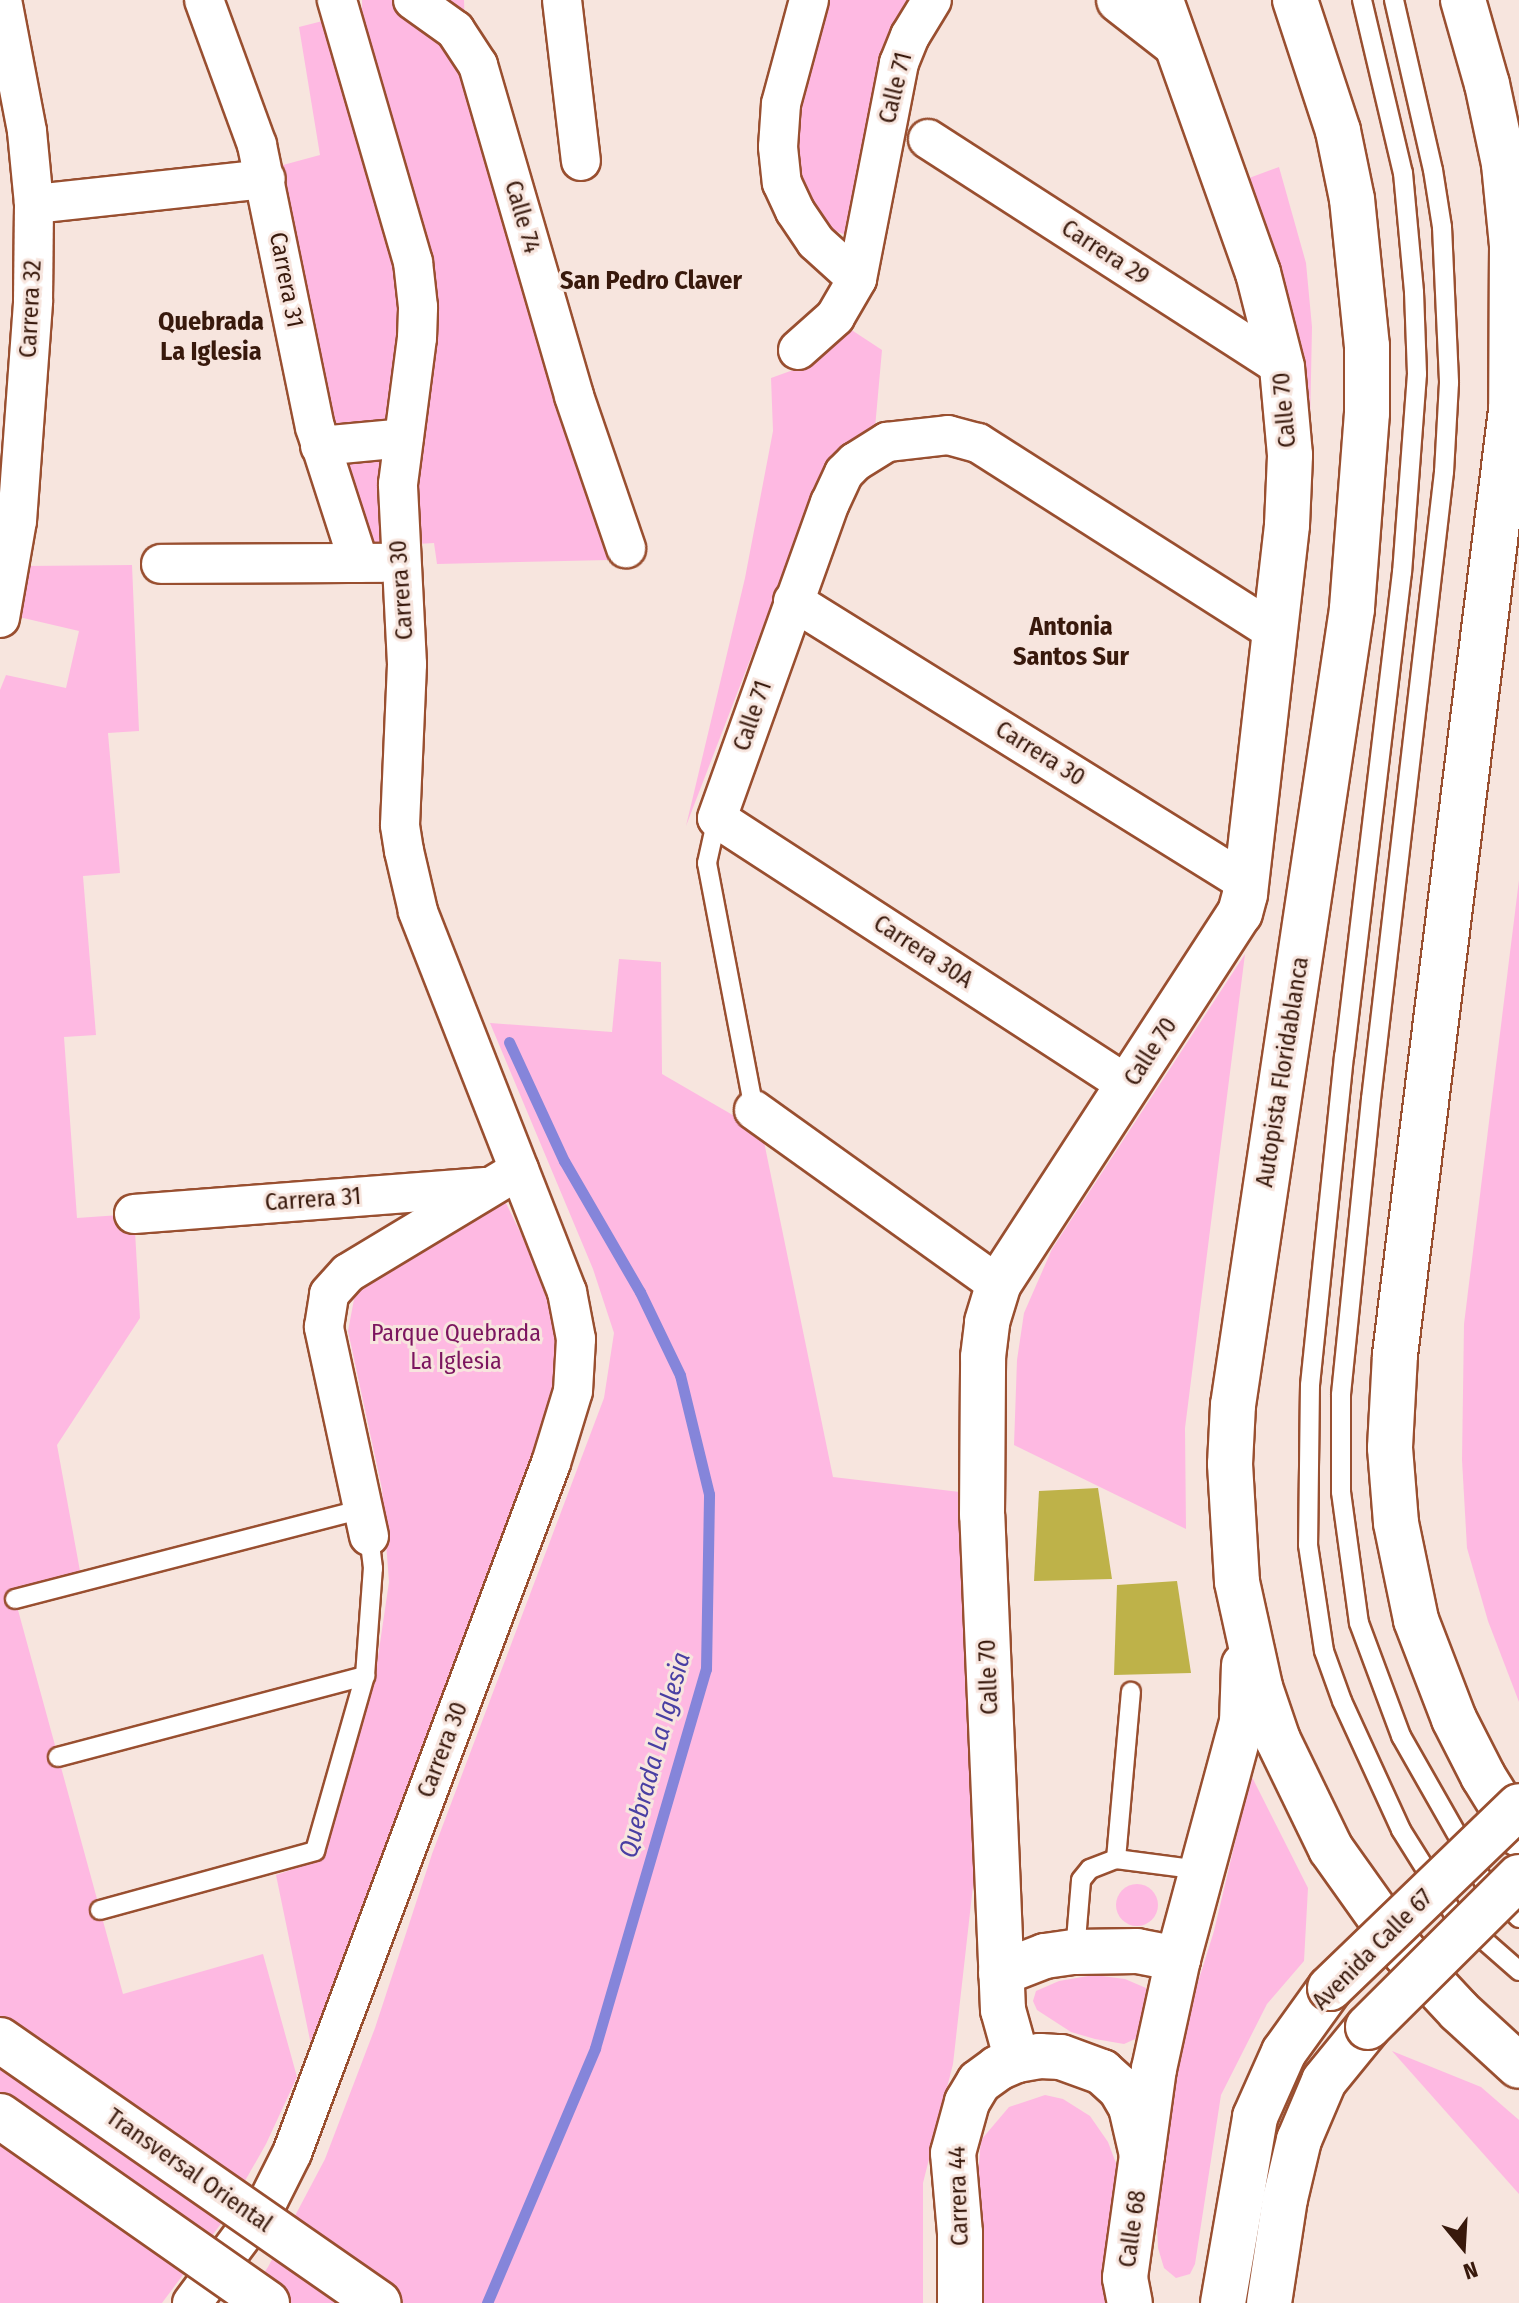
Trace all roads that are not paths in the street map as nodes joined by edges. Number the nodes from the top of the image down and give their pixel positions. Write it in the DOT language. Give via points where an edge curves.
graph roads {
  1 [pos="2,0"];
  2 [pos="204,0"];
  3 [pos="337,0"];
  4 [pos="413,0"];
  5 [pos="562,0"];
  6 [pos="809,0"];
  7 [pos="932,0"];
  8 [pos="1119,0"];
  9 [pos="1161,0"];
  10 [pos="1295,0"];
  11 [pos="1362,0"];
  12 [pos="1394,0"];
  13 [pos="1463,0"];
  14 [pos="1173,42"];
  15 [pos="928,139"];
  16 [pos="581,161"];
  17 [pos="266,179"];
  18 [pos="34,204"];
  19 [pos="857,279"];
  20 [pos="798,350"];
  21 [pos="1282,367"];
  22 [pos="404,438"];
  23 [pos="320,446"];
  24 [pos="626,548"];
  25 [pos="359,563"];
  26 [pos="400,563"];
  27 [pos="161,564"];
  28 [pos="793,601"];
  29 [pos="0,618"];
  30 [pos="1275,632"];
  31 [pos="717,818"];
  32 [pos="1247,883"];
  33 [pos="1129,1086"];
  34 [pos="754,1110"];
  35 [pos="506,1179"];
  36 [pos="134,1214"];
  37 [pos="998,1285"];
  38 [pos="366,1523"];
  39 [pos="15,1599"];
  40 [pos="1246,1631"];
  41 [pos="365,1676"];
  42 [pos="1131,1692"];
  43 [pos="58,1757"];
  44 [pos="1519,1806"];
  45 [pos="1519,1834"];
  46 [pos="1116,1859"];
  47 [pos="1201,1870"];
  48 [pos="1519,1877"];
  49 [pos="100,1910"];
  50 [pos="1519,1918"];
  51 [pos="1075,1952"];
  52 [pos="1178,1959"];
  53 [pos="1519,1971"];
  54 [pos="1001,1973"];
  55 [pos="0,2040"];
  56 [pos="1017,2060"];
  57 [pos="1519,2066"];
  58 [pos="0,2116"];
  59 [pos="1142,2155"];
  60 [pos="1136,2295"];
  61 [pos="1216,2297"];
  62 [pos="192,2303"];
  63 [pos="267,2303"];
  64 [pos="379,2303"];
  65 [pos="960,2303"];
  66 [pos="1269,2303"];
  1 -- 18 [label="street, Carrera 32" via="27,131"];
  2 -- 17 [label="street, Carrera 31"];
  3 -- 22 [label="street, Carrera 30" via="413,262 417,338"];
  4 -- 24 [label="street, Calle 74" via="455,30 478,65 574,396"];
  5 -- 16 [label="street"];
  6 -- 19 [label="street" via="781,104 782,183 816,242"];
  7 -- 19 [label="street, Calle 71" via="899,63"];
  8 -- 14 [label="main road"];
  9 -- 14 [label="main road, Calle 70"];
  10 -- 40 [label="main road, Autopista Floridablanca" via="1338,131 1352,199 1367,346 1367,413 1352,609 1233,1405 1231,1529"];
  11 -- 53 [label="lane" via="1403,173 1417,374 1402,572 1310,1385 1308,1545 1324,1651 1401,1830 1453,1913"];
  12 -- 50 [label="lane" via="1442,227 1449,383 1444,472 1341,1395 1341,1492 1359,1623 1401,1736 1485,1884"];
  13 -- 45 [label="main road" via="1504,164 1512,246 1511,410 1395,1355 1390,1448 1396,1523 1416,1620 1454,1719"];
  14 -- 21 [label="main road, Calle 70" via="1258,273"];
  15 -- 21 [label="street, Carrera 29"];
  17 -- 18 [label="street"];
  17 -- 23 [label="street, Carrera 31"];
  18 -- 29 [label="street, Carrera 32" via="33,301 17,521"];
  19 -- 20 [label="street, Calle 71" via="835,317"];
  21 -- 30 [label="main road, Calle 70" via="1289,486"];
  22 -- 23 [label="street"];
  22 -- 26 [label="street, Carrera 30" via="398,484"];
  23 -- 25 [label="street, Carrera 31"];
  25 -- 26 [label="street"];
  25 -- 27 [label="street"];
  26 -- 35 [label="street, Carrera 30" via="407,664 400,825 404,851 418,911"];
  28 -- 30 [label="street, Calle 71" via="844,473 887,442 948,435 978,443"];
  28 -- 31 [label="street, Calle 71"];
  28 -- 32 [label="street, Carrera 30"];
  30 -- 32 [label="main road, Calle 70"];
  31 -- 33 [label="street, Carrera 30A"];
  31 -- 34 [label="lane, Calle 71" via="707,863"];
  32 -- 33 [label="main road, Calle 70" via="1231,930"];
  33 -- 37 [label="main road, Calle 70"];
  34 -- 37 [label="street"];
  35 -- 36 [label="street, Carrera 31"];
  35 -- 38 [label="street" via="348,1273 329,1294 324,1327"];
  35 -- 62 [label="street, Carrera 30" via="567,1292 576,1339 573,1391 551,1463 292,2153 268,2201"];
  37 -- 54 [label="main road, Calle 70" via="983,1357 981,1480"];
  38 -- 39 [label="lane"];
  38 -- 41 [label="lane" via="373,1568"];
  40 -- 47 [label="main road, Calle 68" via="1242,1722"];
  40 -- 57 [label="main road, Autopista Floridablanca" via="1278,1740 1331,1849 1405,1953"];
  41 -- 43 [label="lane"];
  41 -- 49 [label="lane" via="315,1851"];
  42 -- 46 [label="lane"];
  44 -- 61 [label="main road, Avenida Calle 67, bridge" via="1330,1988 1284,2052 1260,2102"];
  46 -- 47 [label="lane"];
  46 -- 51 [label="lane" via="1090,1869 1081,1880"];
  47 -- 52 [label="main road, Calle 68"];
  48 -- 66 [label="main road, bridge" via="1368,2027 1324,2081 1299,2140"];
  51 -- 52 [label="main road" via="1137,1951"];
  51 -- 54 [label="main road" via="1045,1956"];
  52 -- 59 [label="main road, Calle 68"];
  54 -- 56 [label="main road, Calle 70" via="1003,2010"];
  55 -- 64 [label="main road, Transversal Oriental, bridge"];
  56 -- 59 [label="main road, Carrera 44" via="1061,2057 1102,2072 1131,2107"];
  56 -- 65 [label="main road, Carrera 44" via="979,2082 959,2127 953,2153"];
  58 -- 63 [label="main road, bridge"];
  59 -- 60 [label="main road, Calle 68"];
}
